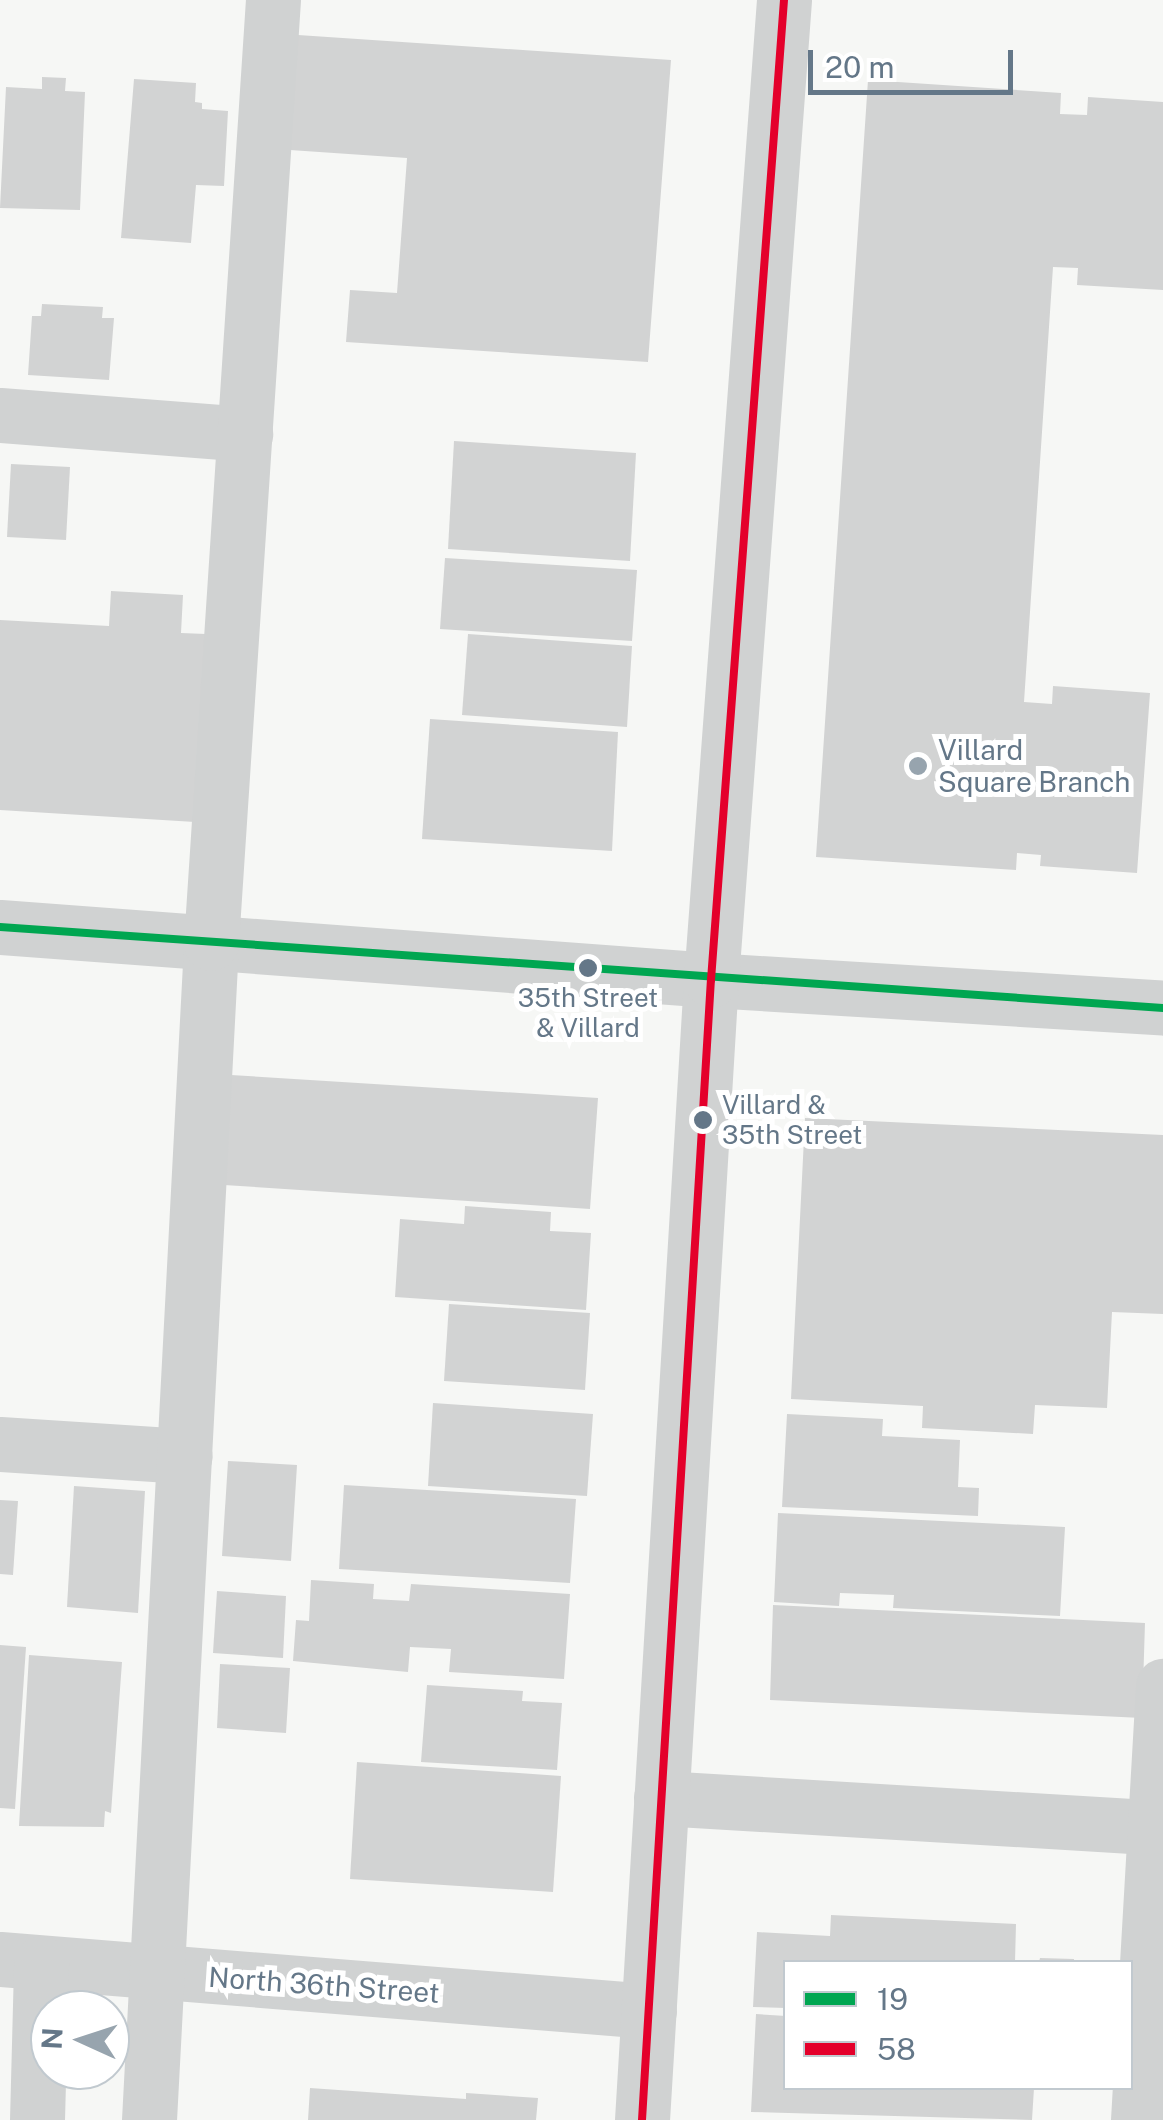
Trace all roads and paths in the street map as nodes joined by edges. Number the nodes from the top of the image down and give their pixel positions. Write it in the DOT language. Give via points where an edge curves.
graph roads {
  1 [pos="274,0"];
  2 [pos="784,0"];
  3 [pos="0,415"];
  4 [pos="245,434"];
  5 [pos="0,927"];
  6 [pos="212,943"];
  7 [pos="711,980"];
  8 [pos="1163,1008"];
  9 [pos="0,1444"];
  10 [pos="184,1456"];
  11 [pos="1163,1686"];
  12 [pos="661,1798"];
  13 [pos="1152,1827"];
  14 [pos="20,1961"];
  15 [pos="154,1972"];
  16 [pos="649,2011"];
  17 [pos="37,2120"];
  18 [pos="149,2120"];
  19 [pos="642,2120"];
  20 [pos="1138,2120"];
  1 -- 4 [label="street"];
  2 -- 7 [label="street"];
  3 -- 4 [label="street"];
  4 -- 6 [label="street"];
  5 -- 6 [label="street"];
  6 -- 7 [label="street"];
  6 -- 10 [label="street"];
  7 -- 8 [label="street"];
  7 -- 12 [label="street"];
  9 -- 10 [label="street"];
  10 -- 15 [label="street"];
  11 -- 13 [label="street"];
  12 -- 13 [label="street"];
  12 -- 16 [label="street"];
  13 -- 20 [label="street"];
  14 -- 15 [label="street, North 36th Street"];
  14 -- 17 [label="street"];
  15 -- 16 [label="street, North 36th Street"];
  15 -- 18 [label="street"];
  16 -- 19 [label="street"];
}
